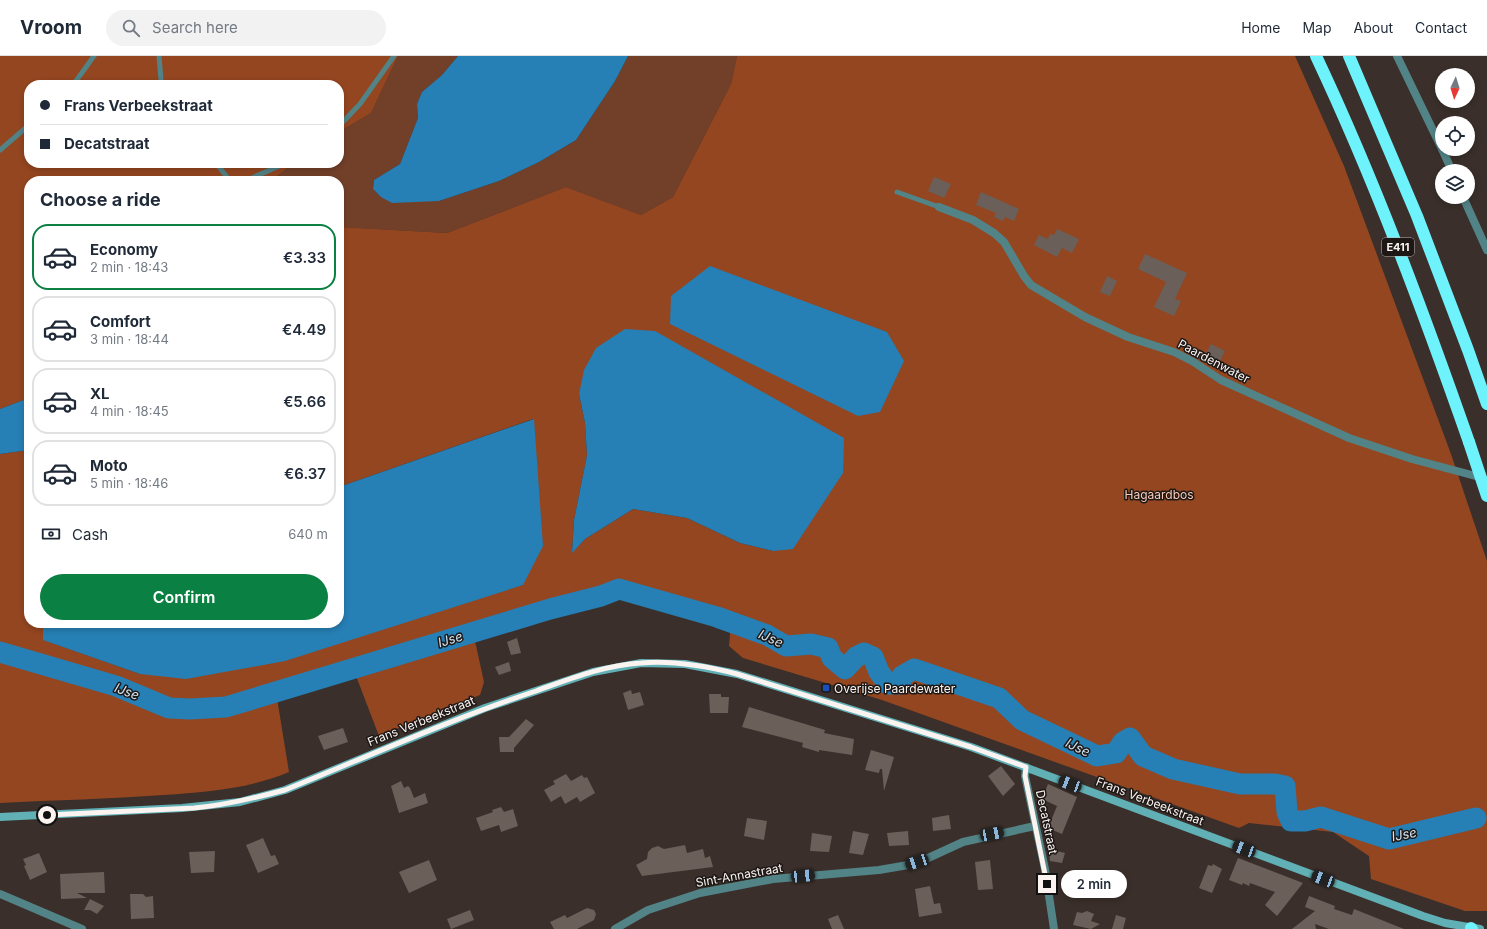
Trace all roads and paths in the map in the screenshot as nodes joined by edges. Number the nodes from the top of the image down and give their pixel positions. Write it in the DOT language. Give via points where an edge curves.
graph roads {
  1 [pos="94,56"];
  2 [pos="159,56"];
  3 [pos="394,56"];
  4 [pos="1316,56"];
  5 [pos="1349,56"];
  6 [pos="1397,56"];
  7 [pos="77,80"];
  8 [pos="161,80"];
  9 [pos="344,121"];
  10 [pos="24,129"];
  11 [pos="1435,135"];
  12 [pos="0,150"];
  13 [pos="220,168"];
  14 [pos="275,168"];
  15 [pos="226,176"];
  16 [pos="256,176"];
  17 [pos="897,192"];
  18 [pos="1467,204"];
  19 [pos="939,207"];
  20 [pos="1487,250"];
  21 [pos="1487,404"];
  22 [pos="1487,479"];
  23 [pos="1487,496"];
  24 [pos="1026,767"];
  25 [pos="0,817"];
  26 [pos="1035,826"];
  27 [pos="0,894"];
  28 [pos="1470,928"];
  29 [pos="82,929"];
  30 [pos="615,929"];
  31 [pos="1054,929"];
  1 -- 7 [label="lane"];
  2 -- 8 [label="lane"];
  3 -- 9 [label="lane" via="360,104"];
  4 -- 23 [label="highway, E411, bridge" via="1389,225 1441,361"];
  5 -- 21 [label="highway, E411" via="1417,216"];
  6 -- 11 [label="street"];
  10 -- 12 [label="lane"];
  13 -- 15 [label="lane"];
  14 -- 16 [label="lane"];
  17 -- 19 [label="lane"];
  18 -- 20 [label="street"];
  19 -- 22 [label="street, Paardenwater" via="973,220 994,233 1004,242 1031,284 1085,317 1128,337 1174,352 1221,380 1349,438 1412,460"];
  24 -- 25 [label="main road, Frans Verbeekstraat" via="971,747 737,674 685,664 640,663 592,672 485,708 285,790 259,797 218,806"];
  24 -- 26 [label="street, Decatstraat" via="1025,776"];
  24 -- 28 [label="main road, Frans Verbeekstraat" via="1423,916"];
  26 -- 30 [label="street, Sint-Annastraat" via="963,842 908,865 773,879 700,893 648,910"];
  26 -- 31 [label="street, Decatstraat" via="1045,868"];
  27 -- 29 [label="street"];
}
